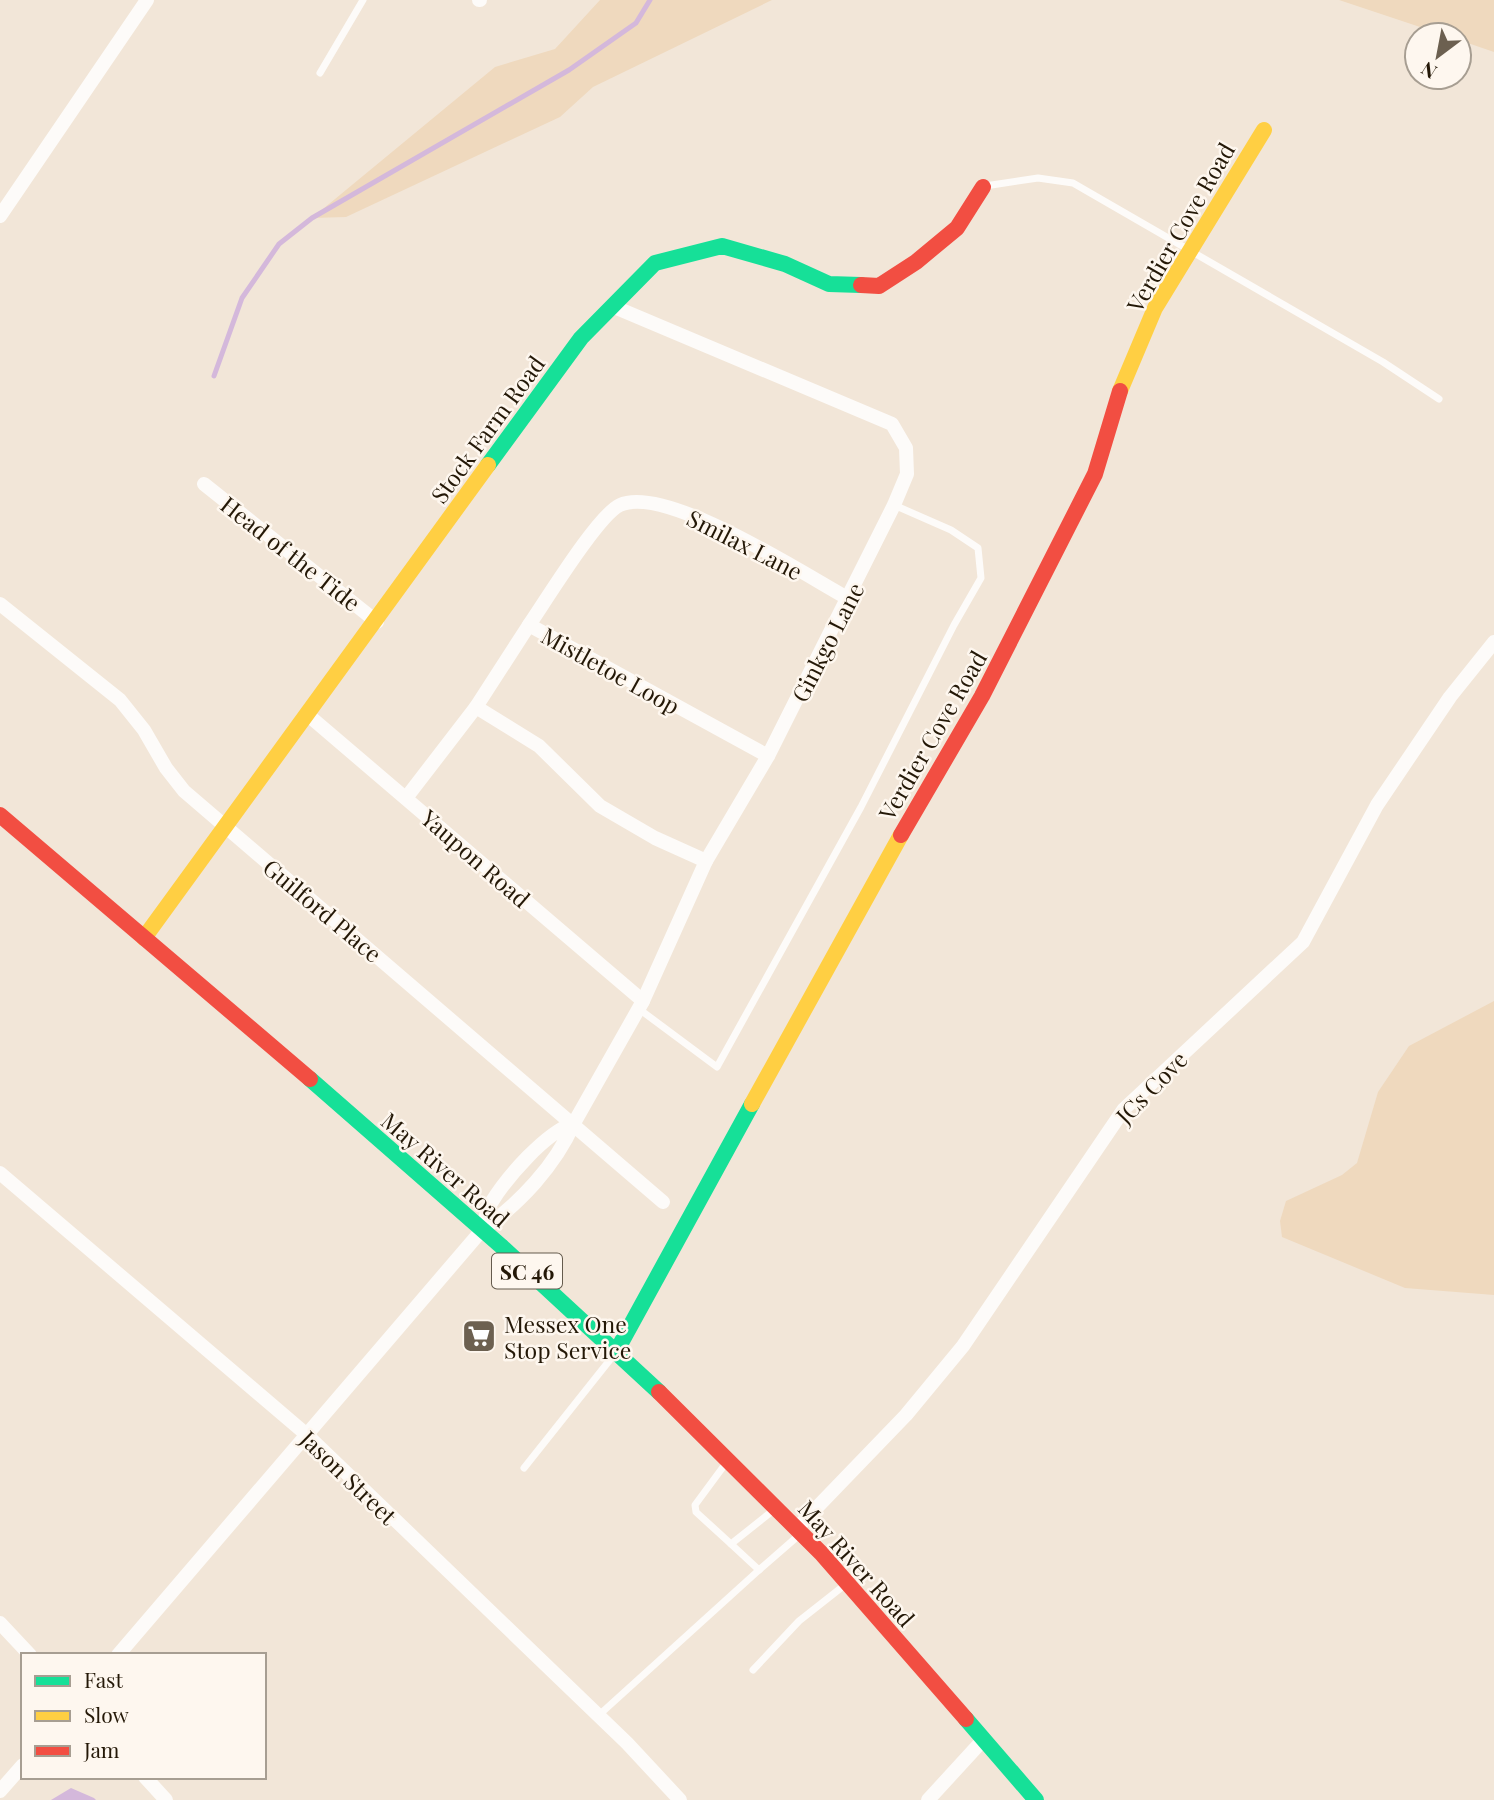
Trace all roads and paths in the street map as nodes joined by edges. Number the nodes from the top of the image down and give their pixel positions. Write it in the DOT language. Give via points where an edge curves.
graph roads {
  1 [pos="147,0"];
  2 [pos="363,0"];
  3 [pos="320,73"];
  4 [pos="1264,130"];
  5 [pos="983,187"];
  6 [pos="0,216"];
  7 [pos="1191,251"];
  8 [pos="612,306"];
  9 [pos="1439,399"];
  10 [pos="204,484"];
  11 [pos="894,506"];
  12 [pos="849,599"];
  13 [pos="0,604"];
  14 [pos="377,622"];
  15 [pos="529,625"];
  16 [pos="1494,642"];
  17 [pos="476,707"];
  18 [pos="308,715"];
  19 [pos="768,756"];
  20 [pos="405,798"];
  21 [pos="0,815"];
  22 [pos="226,827"];
  23 [pos="706,861"];
  24 [pos="144,938"];
  25 [pos="641,1005"];
  26 [pos="574,1123"];
  27 [pos="0,1173"];
  28 [pos="663,1202"];
  29 [pos="482,1230"];
  30 [pos="616,1352"];
  31 [pos="307,1435"];
  32 [pos="728,1460"];
  33 [pos="524,1468"];
  34 [pos="777,1507"];
  35 [pos="799,1530"];
  36 [pos="731,1545"];
  37 [pos="759,1570"];
  38 [pos="847,1583"];
  39 [pos="0,1622"];
  40 [pos="28,1653"];
  41 [pos="120,1653"];
  42 [pos="753,1670"];
  43 [pos="599,1716"];
  44 [pos="983,1740"];
  45 [pos="21,1767"];
  46 [pos="147,1779"];
  47 [pos="0,1791"];
  48 [pos="166,1800"];
  49 [pos="680,1800"];
  50 [pos="928,1800"];
  51 [pos="1036,1800"];
  1 -- 6 [label="street"];
  2 -- 3 [label="lane"];
  4 -- 7 [label="street, Verdier Cove Road"];
  5 -- 7 [label="lane" via="1038,178 1073,183"];
  5 -- 8 [label="street, Stock Farm Road" via="957,228 879,286 829,284 785,264 722,246 655,263"];
  7 -- 9 [label="lane" via="1384,362"];
  7 -- 30 [label="street, Verdier Cove Road" via="1156,308 1125,376 1095,474 982,696 866,895"];
  8 -- 11 [label="street, Ginkgo Lane" via="892,424 906,448 907,474"];
  8 -- 14 [label="street, Stock Farm Road" via="581,338"];
  10 -- 14 [label="street, Head of the Tide"];
  11 -- 12 [label="street, Ginkgo Lane"];
  11 -- 25 [label="lane" via="951,530 978,548 981,578 717,1067"];
  12 -- 15 [label="street, Smilax Lane" via="691,512 634,502 618,505 589,537"];
  12 -- 19 [label="street, Ginkgo Lane"];
  13 -- 22 [label="street, Guilford Place" via="120,700 184,791"];
  14 -- 18 [label="street, Stock Farm Road"];
  15 -- 17 [label="street, Mistletoe Loop"];
  15 -- 19 [label="street, Mistletoe Loop"];
  16 -- 35 [label="street, JCs Cove" via="1450,697 1377,805 1303,942 1124,1109 963,1346"];
  17 -- 20 [label="street, Mistletoe Loop"];
  17 -- 23 [label="street" via="539,746 600,806"];
  18 -- 20 [label="street, Yaupon Road"];
  18 -- 22 [label="street, Stock Farm Road"];
  19 -- 23 [label="street, Ginkgo Lane"];
  20 -- 25 [label="street, Yaupon Road"];
  21 -- 24 [label="street, May River Road / SC 46"];
  22 -- 24 [label="street, Stock Farm Road"];
  22 -- 26 [label="street, Guilford Place"];
  23 -- 25 [label="street, Ginkgo Lane"];
  24 -- 29 [label="street, May River Road / SC 46"];
  25 -- 26 [label="street, Ginkgo Lane"];
  26 -- 28 [label="street, Guilford Place"];
  26 -- 29 [label="street, Ginkgo Lane" via="548,1166 508,1212"];
  27 -- 31 [label="street, Jason Street"];
  29 -- 30 [label="street, May River Road / SC 46"];
  29 -- 31 [label="street, Ginkgo Lane"];
  30 -- 32 [label="street, May River Road / SC 46"];
  30 -- 33 [label="lane"];
  31 -- 41 [label="street, Ginkgo Lane"];
  31 -- 43 [label="street, Jason Street"];
  32 -- 34 [label="street, May River Road / SC 46"];
  32 -- 36 [label="lane" via="695,1505 696,1512"];
  34 -- 35 [label="street, May River Road / SC 46"];
  34 -- 36 [label="lane"];
  35 -- 37 [label="lane"];
  35 -- 38 [label="street, May River Road / SC 46"];
  36 -- 37 [label="lane"];
  37 -- 43 [label="lane"];
  38 -- 42 [label="lane" via="790,1629"];
  38 -- 44 [label="street, May River Road / SC 46"];
  39 -- 40 [label="street"];
  43 -- 49 [label="street, Jason Street"];
  44 -- 50 [label="street"];
  44 -- 51 [label="street, May River Road / SC 46"];
  45 -- 47 [label="street"];
  46 -- 48 [label="street"];
}
